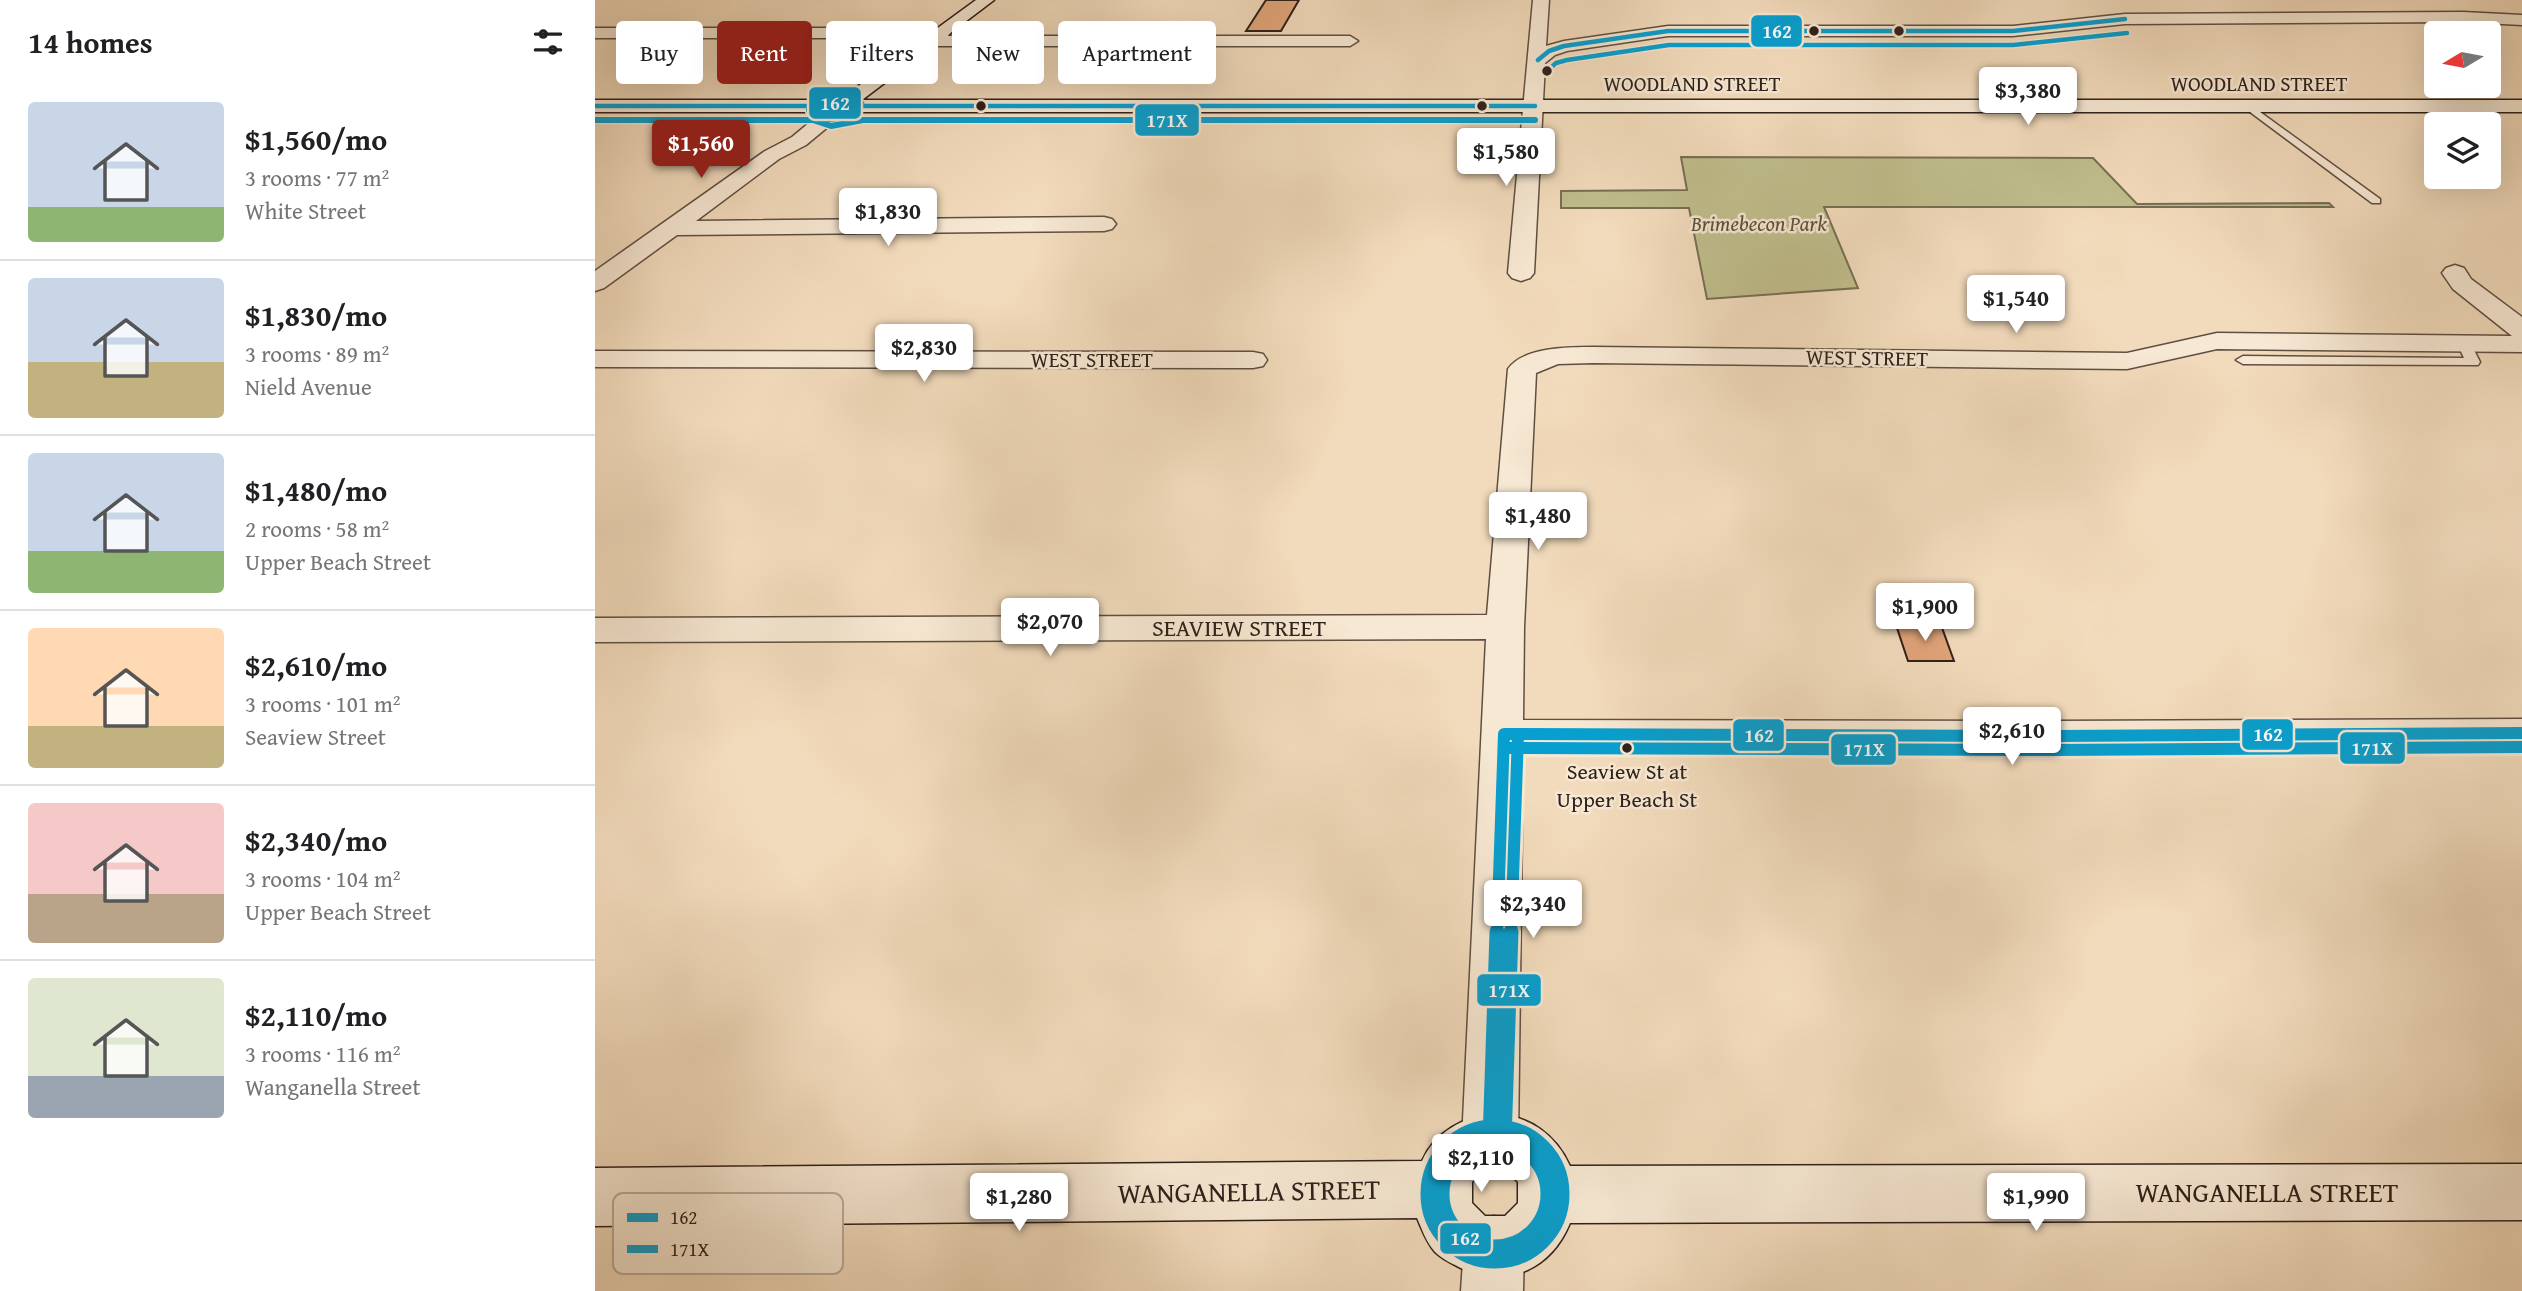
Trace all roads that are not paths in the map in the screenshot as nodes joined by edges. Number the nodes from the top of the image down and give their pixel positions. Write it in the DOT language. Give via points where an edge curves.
graph roads {
  1 [pos="986,0"];
  2 [pos="1541,0"];
  3 [pos="2105,7"];
  4 [pos="2125,19"];
  5 [pos="2522,20"];
  6 [pos="595,33"];
  7 [pos="826,36"];
  8 [pos="938,36"];
  9 [pos="938,37"];
  10 [pos="1350,41"];
  11 [pos="1538,60"];
  12 [pos="872,84"];
  13 [pos="595,106"];
  14 [pos="842,106"];
  15 [pos="1535,106"];
  16 [pos="2522,106"];
  17 [pos="2249,107"];
  18 [pos="2377,201"];
  19 [pos="1104,224"];
  20 [pos="671,228"];
  21 [pos="1521,273"];
  22 [pos="2455,273"];
  23 [pos="595,283"];
  24 [pos="2522,330"];
  25 [pos="2522,344"];
  26 [pos="2465,345"];
  27 [pos="595,359"];
  28 [pos="1253,360"];
  29 [pos="2243,360"];
  30 [pos="1505,627"];
  31 [pos="595,630"];
  32 [pos="2522,733"];
  33 [pos="1503,734"];
  34 [pos="1490,1141"];
  35 [pos="1441,1189"];
  36 [pos="2522,1192"];
  37 [pos="843,1195"];
  38 [pos="1549,1195"];
  39 [pos="595,1197"];
  40 [pos="613,1197"];
  41 [pos="1493,1269"];
  1 -- 8 [label="street"];
  2 -- 11 [label="street"];
  3 -- 4 [label="street"];
  4 -- 5 [label="street" via="2463,16"];
  4 -- 11 [label="street" via="2013,31 1668,31 1564,46"];
  6 -- 7 [label="street"];
  9 -- 10 [label="street"];
  11 -- 15 [label="street"];
  12 -- 14 [label="street"];
  13 -- 14 [label="street, WOODLAND STREET"];
  14 -- 15 [label="street, WOODLAND STREET"];
  14 -- 20 [label="street" via="799,141 772,155"];
  15 -- 17 [label="street, WOODLAND STREET"];
  15 -- 21 [label="street"];
  16 -- 17 [label="street, WOODLAND STREET"];
  17 -- 18 [label="lane"];
  19 -- 20 [label="street"];
  20 -- 23 [label="street"];
  22 -- 24 [label="street" via="2462,284"];
  25 -- 26 [label="street, WEST STREET"];
  26 -- 29 [label="lane" via="2473,362"];
  26 -- 30 [label="street, WEST STREET" via="2217,341 2127,361 1554,356 1522,369"];
  27 -- 28 [label="street, WEST STREET"];
  30 -- 31 [label="street, SEAVIEW STREET"];
  30 -- 33 [label="street"];
  32 -- 33 [label="street"];
  33 -- 34 [label="street"];
  34 -- 35 [label="street" via="1461,1154 1447,1169"];
  34 -- 38 [label="street" via="1510,1142 1536,1157 1546,1174"];
  35 -- 37 [label="street, WANGANELLA STREET"];
  35 -- 41 [label="street" via="1445,1218"];
  36 -- 38 [label="street, WANGANELLA STREET"];
  38 -- 41 [label="street" via="1545,1214"];
  39 -- 40 [label="street, WANGANELLA STREET"];
}
